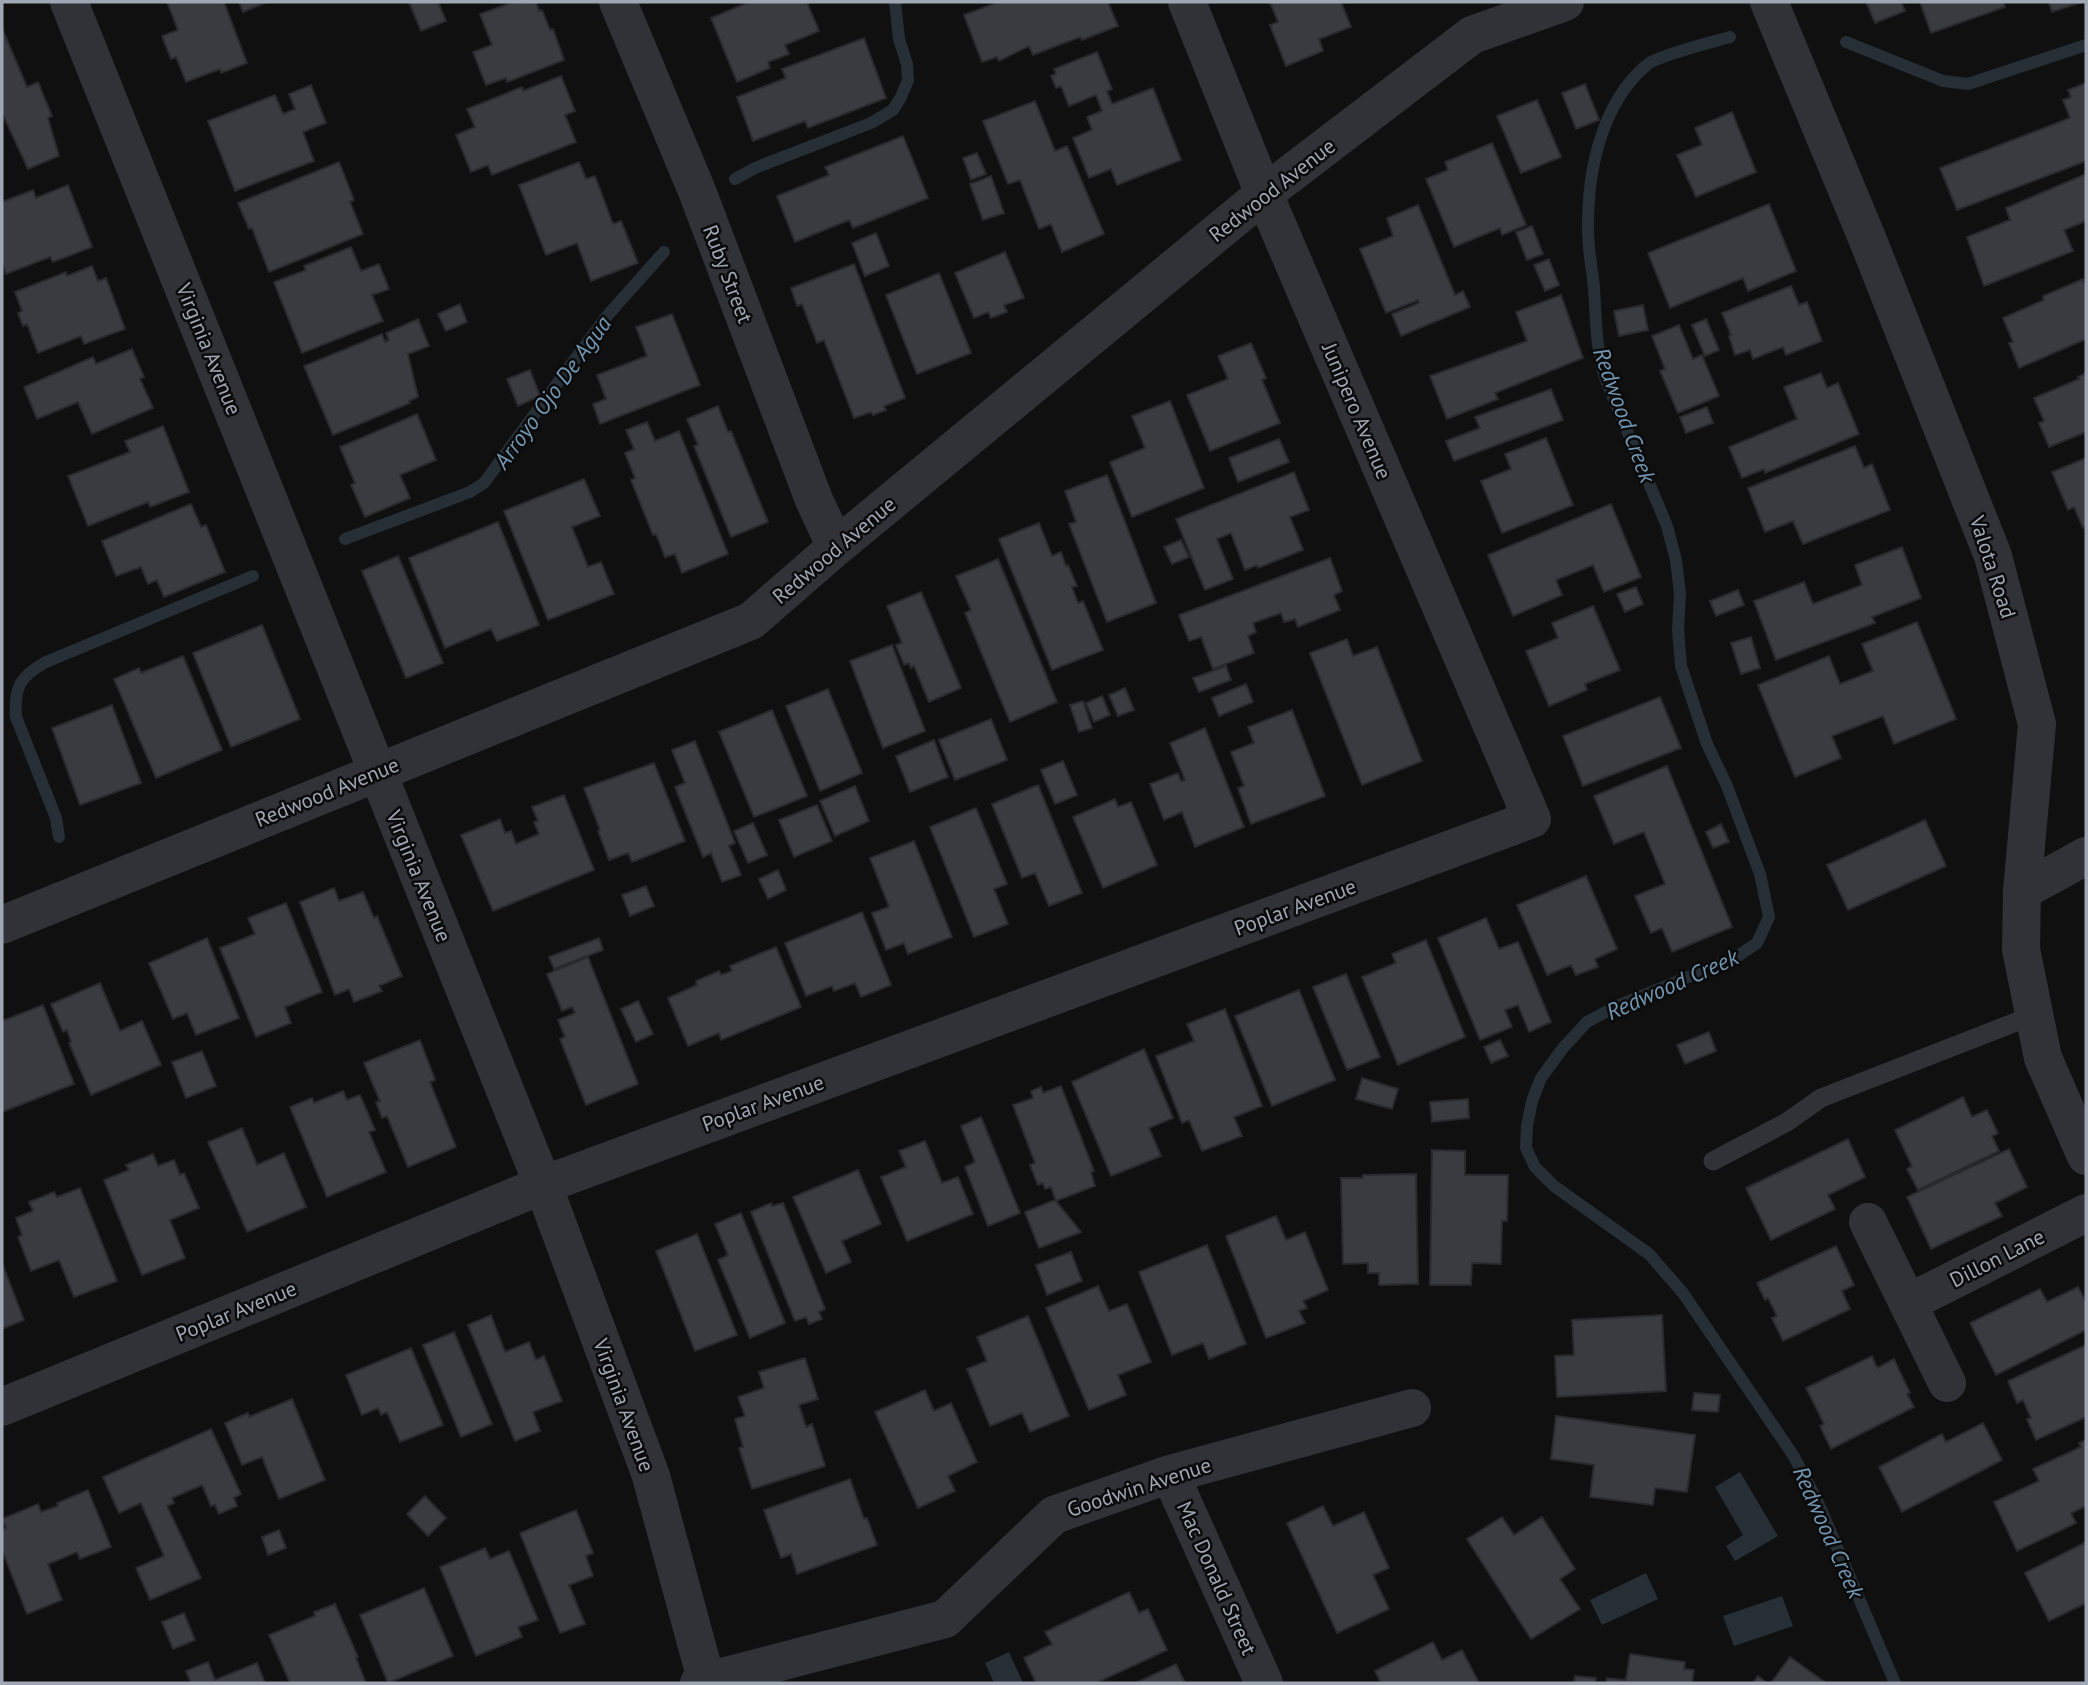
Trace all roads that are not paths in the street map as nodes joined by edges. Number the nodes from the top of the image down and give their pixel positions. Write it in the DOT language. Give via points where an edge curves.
graph roads {
  1 [pos="69,2"];
  2 [pos="618,2"];
  3 [pos="1187,2"];
  4 [pos="1565,2"];
  5 [pos="1769,2"];
  6 [pos="1264,194"];
  7 [pos="836,547"];
  8 [pos="377,771"];
  9 [pos="1532,819"];
  10 [pos="2086,856"];
  11 [pos="2022,891"];
  12 [pos="2,925"];
  13 [pos="2034,1015"];
  14 [pos="2086,1156"];
  15 [pos="1713,1161"];
  16 [pos="543,1185"];
  17 [pos="2086,1213"];
  18 [pos="1868,1222"];
  19 [pos="1908,1303"];
  20 [pos="1947,1383"];
  21 [pos="2,1407"];
  22 [pos="1412,1408"];
  23 [pos="1170,1474"];
  24 [pos="704,1683"];
  25 [pos="1264,1683"];
  1 -- 8 [label="street, Virginia Avenue"];
  2 -- 7 [label="street, Ruby Street"];
  3 -- 6 [label="street, Junipero Avenue"];
  4 -- 6 [label="street, Redwood Avenue" via="1472,36"];
  5 -- 11 [label="street, Valota Road" via="1993,556 2037,724"];
  6 -- 7 [label="street, Redwood Avenue"];
  6 -- 9 [label="street, Junipero Avenue"];
  7 -- 8 [label="street, Redwood Avenue" via="751,621"];
  8 -- 12 [label="street, Redwood Avenue"];
  8 -- 16 [label="street, Virginia Avenue"];
  9 -- 16 [label="street, Poplar Avenue"];
  10 -- 11 [label="street"];
  11 -- 13 [label="street, Valota Road" via="2021,949"];
  13 -- 14 [label="street, Valota Road" via="2043,1058"];
  13 -- 15 [label="lane" via="1821,1098 1787,1122"];
  16 -- 21 [label="street, Poplar Avenue"];
  16 -- 24 [label="street, Virginia Avenue" via="651,1476"];
  17 -- 19 [label="street, Dillon Lane"];
  18 -- 19 [label="street"];
  19 -- 20 [label="street"];
  22 -- 23 [label="street, Goodwin Avenue"];
  23 -- 24 [label="street, Goodwin Avenue" via="1054,1515 945,1619"];
  23 -- 25 [label="street, Mac Donald Street"];
}
